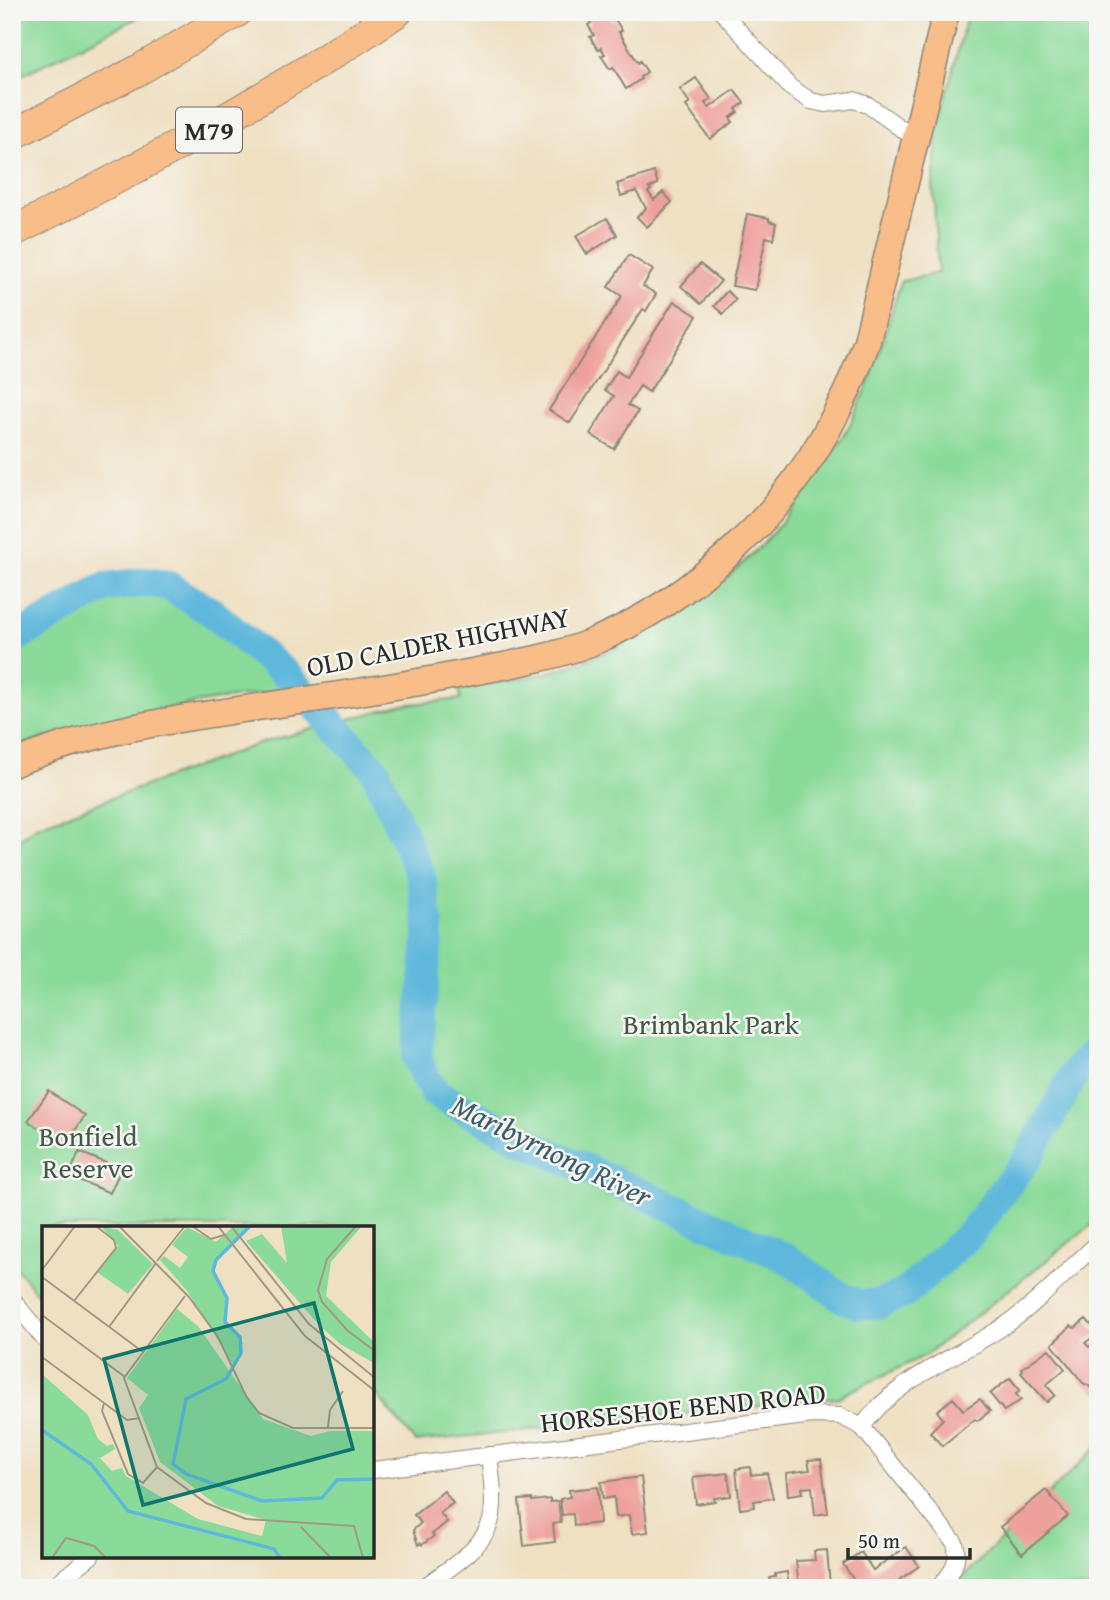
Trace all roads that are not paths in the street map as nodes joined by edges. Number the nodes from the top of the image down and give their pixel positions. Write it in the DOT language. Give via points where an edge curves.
graph roads {
  1 [pos="237,12"];
  2 [pos="399,12"];
  3 [pos="722,12"];
  4 [pos="946,12"];
  5 [pos="12,135"];
  6 [pos="916,139"];
  7 [pos="12,232"];
  8 [pos="22,760"];
  9 [pos="1098,1242"];
  10 [pos="15,1308"];
  11 [pos="42,1337"];
  12 [pos="862,1427"];
  13 [pos="489,1455"];
  14 [pos="374,1470"];
  15 [pos="88,1558"];
  16 [pos="51,1588"];
  17 [pos="423,1588"];
  18 [pos="938,1588"];
  1 -- 5 [label="highway" via="137,71"];
  2 -- 7 [label="highway, M79" via="215,126"];
  3 -- 6 [label="street" via="800,94 825,104 855,100 868,104"];
  4 -- 6 [label="main road, OLD CALDER HIGHWAY"];
  6 -- 8 [label="main road, OLD CALDER HIGHWAY" via="867,341 852,383 811,459 762,521 674,598 619,630 533,660 404,686 103,733"];
  9 -- 12 [label="street, HORSESHOE BEND ROAD" via="1021,1314 881,1403"];
  10 -- 11 [label="street"];
  12 -- 13 [label="street, HORSESHOE BEND ROAD" via="840,1416 813,1415"];
  12 -- 18 [label="street" via="955,1543 955,1564"];
  13 -- 14 [label="street, HORSESHOE BEND ROAD"];
  13 -- 17 [label="street" via="493,1512 487,1532"];
  15 -- 16 [label="street"];
}
